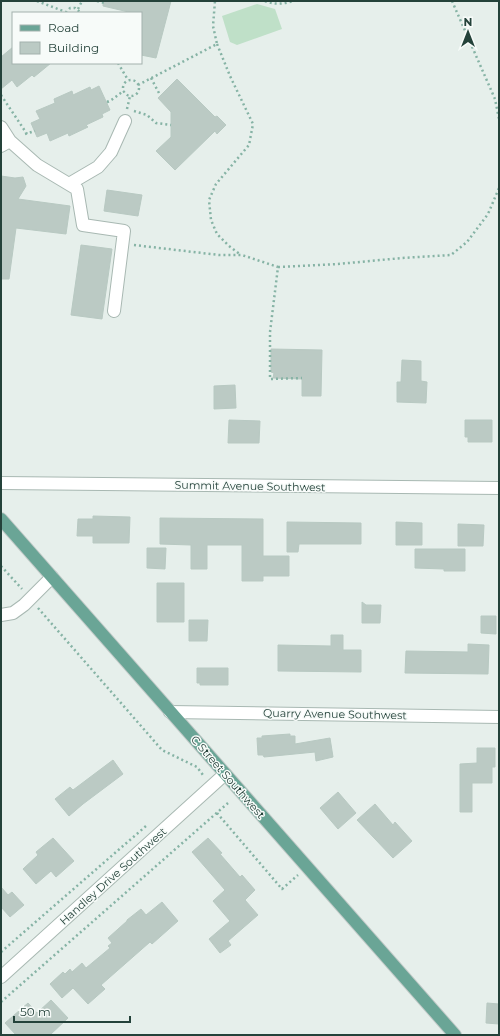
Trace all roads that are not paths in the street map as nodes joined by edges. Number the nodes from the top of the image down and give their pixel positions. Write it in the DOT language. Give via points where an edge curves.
graph roads {
  1 [pos="125,121"];
  2 [pos="1,127"];
  3 [pos="6,143"];
  4 [pos="69,184"];
  5 [pos="114,311"];
  6 [pos="1,483"];
  7 [pos="499,488"];
  8 [pos="1,519"];
  9 [pos="52,577"];
  10 [pos="1,615"];
  11 [pos="170,712"];
  12 [pos="499,716"];
  13 [pos="225,774"];
  14 [pos="1,977"];
  15 [pos="455,1035"];
  1 -- 4 [label="street" via="111,152 98,167"];
  2 -- 3 [label="street"];
  3 -- 4 [label="street"];
  4 -- 5 [label="street" via="77,189 84,225 124,231"];
  6 -- 7 [label="street, Summit Avenue Southwest"];
  8 -- 9 [label="main road, C Street Southwest"];
  9 -- 10 [label="street" via="13,613"];
  9 -- 11 [label="main road, C Street Southwest"];
  11 -- 12 [label="street, Quarry Avenue Southwest"];
  11 -- 13 [label="main road, C Street Southwest"];
  13 -- 14 [label="street, Handley Drive Southwest"];
  13 -- 15 [label="main road, C Street Southwest"];
}
